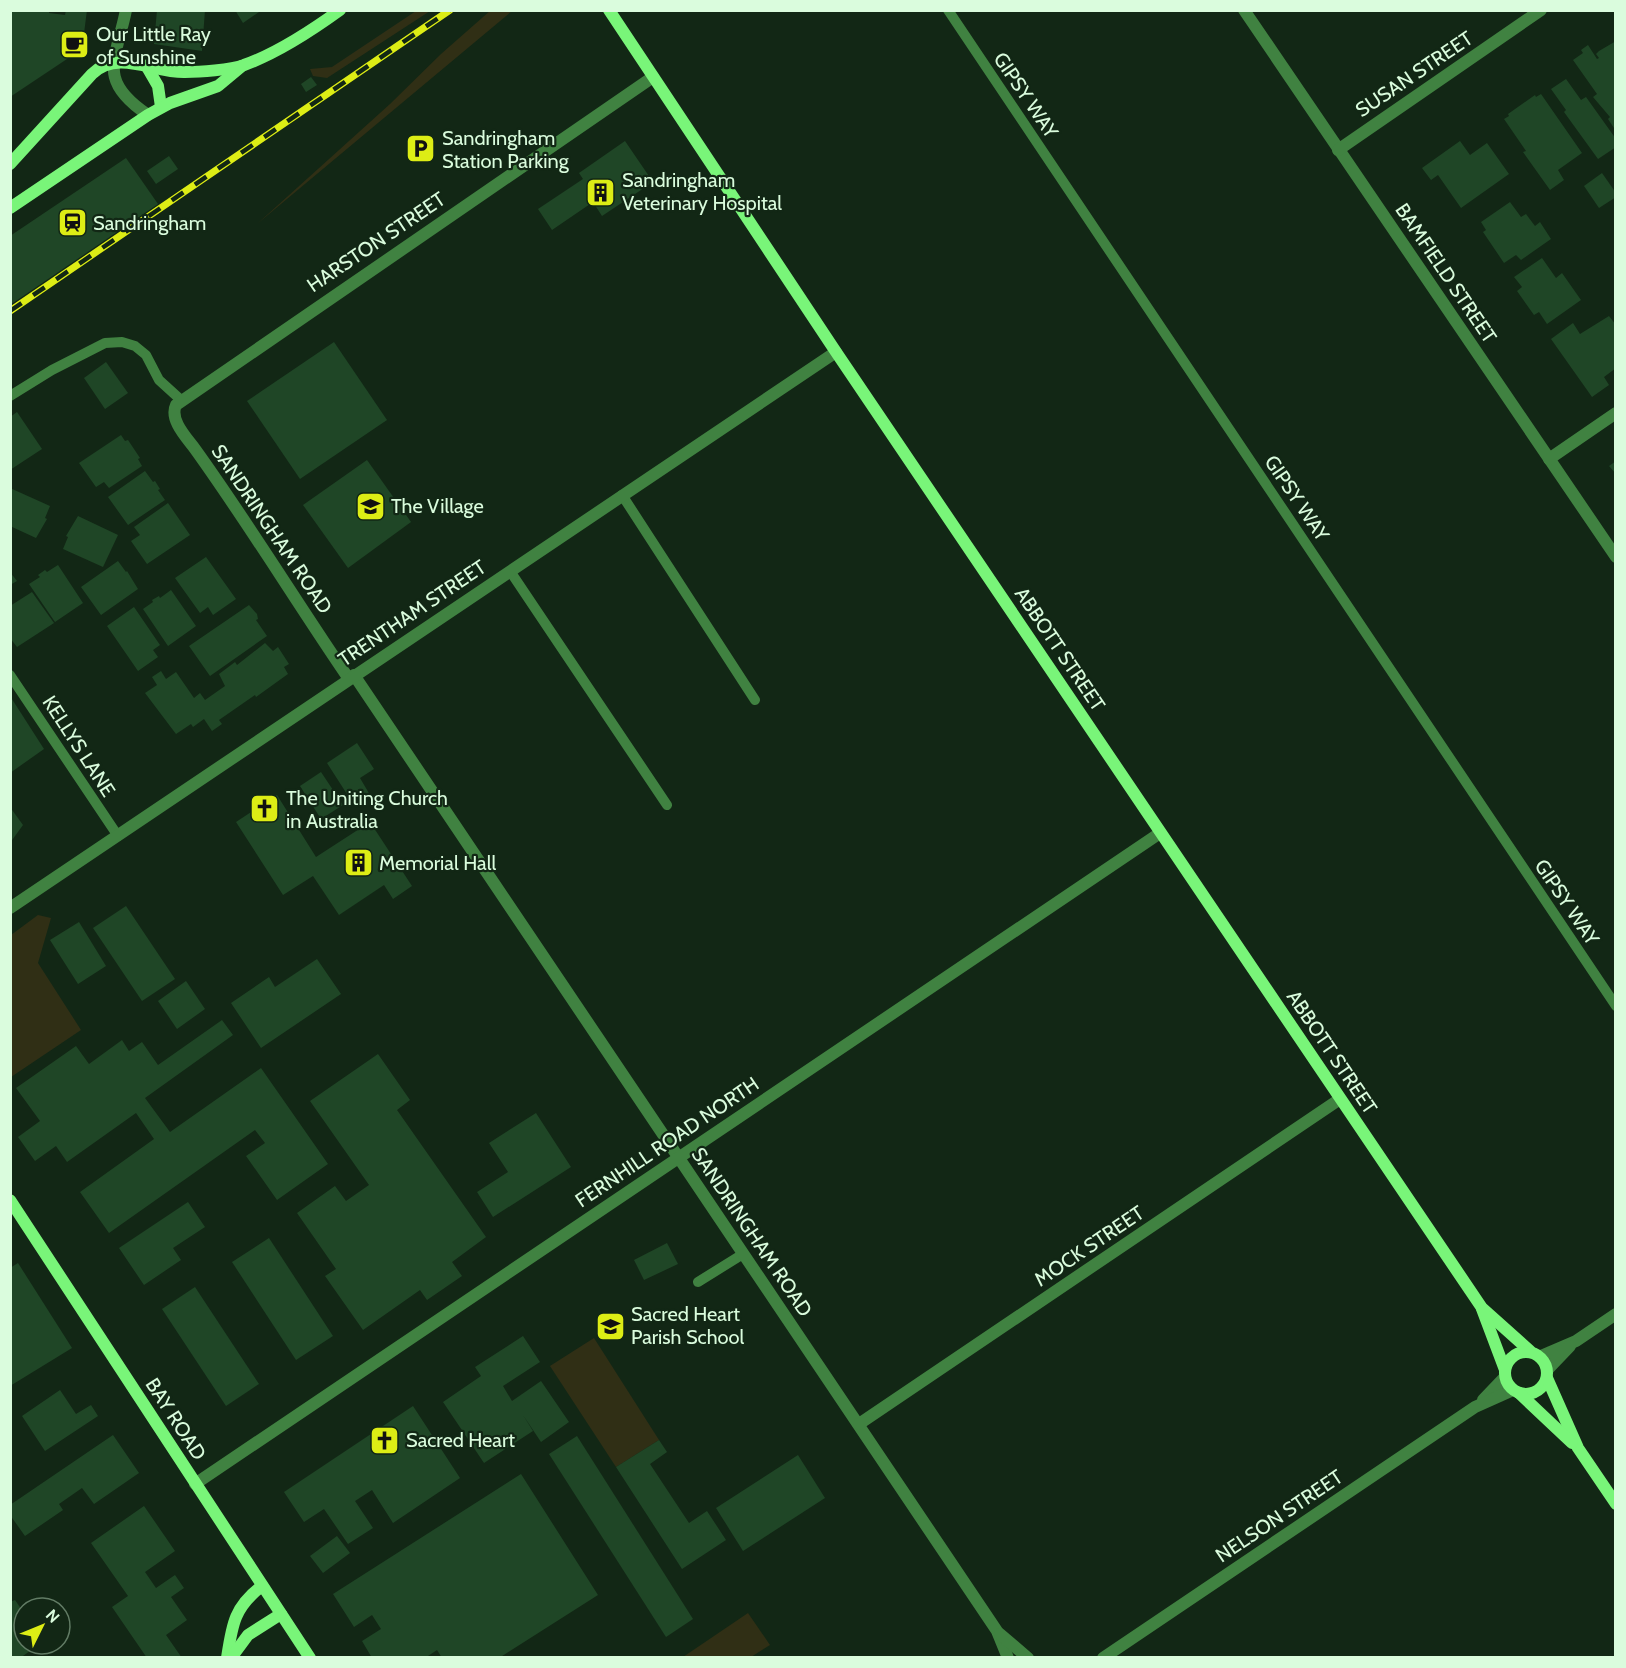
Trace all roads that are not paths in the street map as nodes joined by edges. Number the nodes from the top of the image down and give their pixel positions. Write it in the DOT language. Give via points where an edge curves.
graph roads {
  1 [pos="126,10"];
  2 [pos="340,10"];
  3 [pos="609,10"];
  4 [pos="948,10"];
  5 [pos="1244,10"];
  6 [pos="1541,10"];
  7 [pos="113,63"];
  8 [pos="242,66"];
  9 [pos="147,67"];
  10 [pos="653,77"];
  11 [pos="161,107"];
  12 [pos="148,115"];
  13 [pos="1338,150"];
  14 [pos="10,164"];
  15 [pos="10,208"];
  16 [pos="836,352"];
  17 [pos="10,396"];
  18 [pos="181,400"];
  19 [pos="1616,413"];
  20 [pos="1549,459"];
  21 [pos="622,495"];
  22 [pos="1616,557"];
  23 [pos="510,571"];
  24 [pos="10,675"];
  25 [pos="352,677"];
  26 [pos="755,700"];
  27 [pos="668,805"];
  28 [pos="1160,833"];
  29 [pos="118,836"];
  30 [pos="10,908"];
  31 [pos="1616,1006"];
  32 [pos="1340,1099"];
  33 [pos="678,1158"];
  34 [pos="10,1200"];
  35 [pos="743,1254"];
  36 [pos="698,1282"];
  37 [pos="1482,1308"];
  38 [pos="1616,1314"];
  39 [pos="1575,1341"];
  40 [pos="1535,1354"];
  41 [pos="1505,1373"];
  42 [pos="1548,1374"];
  43 [pos="1516,1391"];
  44 [pos="1475,1407"];
  45 [pos="859,1424"];
  46 [pos="1578,1448"];
  47 [pos="195,1484"];
  48 [pos="1616,1504"];
  49 [pos="262,1586"];
  50 [pos="281,1614"];
  51 [pos="997,1631"];
  52 [pos="229,1658"];
  53 [pos="310,1658"];
  54 [pos="1008,1658"];
  55 [pos="1028,1658"];
  56 [pos="1103,1658"];
  1 -- 7 [label="street"];
  2 -- 8 [label="street"];
  3 -- 10 [label="street, ABBOTT STREET"];
  4 -- 31 [label="lane, GIPSY WAY"];
  5 -- 13 [label="street, BAMFIELD STREET"];
  6 -- 13 [label="street, SUSAN STREET"];
  7 -- 9 [label="street"];
  7 -- 12 [label="street" via="119,89"];
  7 -- 14 [label="street" via="92,74"];
  8 -- 9 [label="street" via="184,72"];
  8 -- 11 [label="street" via="218,86"];
  9 -- 11 [label="street" via="158,86"];
  10 -- 16 [label="street, ABBOTT STREET"];
  10 -- 18 [label="street, HARSTON STREET"];
  11 -- 12 [label="street"];
  12 -- 15 [label="street"];
  13 -- 20 [label="street, BAMFIELD STREET"];
  16 -- 21 [label="street, TRENTHAM STREET"];
  16 -- 28 [label="street, ABBOTT STREET"];
  17 -- 18 [label="lane" via="52,369 105,343 122,342 146,355 159,380"];
  18 -- 25 [label="street, SANDRINGHAM ROAD" via="174,410 181,429"];
  19 -- 20 [label="street"];
  20 -- 22 [label="street, BAMFIELD STREET"];
  21 -- 23 [label="street, TRENTHAM STREET"];
  21 -- 26 [label="lane"];
  23 -- 25 [label="street, TRENTHAM STREET"];
  23 -- 27 [label="lane"];
  24 -- 29 [label="lane, KELLYS LANE"];
  25 -- 29 [label="street, TRENTHAM STREET"];
  25 -- 33 [label="street, SANDRINGHAM ROAD"];
  28 -- 32 [label="street, ABBOTT STREET"];
  28 -- 33 [label="street, FERNHILL ROAD NORTH"];
  29 -- 30 [label="street, TRENTHAM STREET"];
  32 -- 37 [label="street, ABBOTT STREET"];
  32 -- 45 [label="street, MOCK STREET"];
  33 -- 35 [label="street, SANDRINGHAM ROAD"];
  33 -- 47 [label="street, FERNHILL ROAD NORTH"];
  34 -- 47 [label="street, BAY ROAD"];
  35 -- 36 [label="lane"];
  35 -- 45 [label="street, SANDRINGHAM ROAD"];
  37 -- 40 [label="street, ABBOTT STREET"];
  37 -- 41 [label="street, ABBOTT STREET"];
  38 -- 39 [label="street"];
  39 -- 40 [label="street"];
  39 -- 42 [label="street"];
  40 -- 41 [label="street" via="1523,1351 1511,1357"];
  40 -- 42 [label="street"];
  41 -- 43 [label="street"];
  41 -- 44 [label="street, NELSON STREET"];
  42 -- 43 [label="street" via="1544,1385 1533,1393"];
  42 -- 46 [label="street"];
  43 -- 44 [label="street, NELSON STREET"];
  43 -- 46 [label="street"];
  44 -- 56 [label="street, NELSON STREET"];
  45 -- 51 [label="street, SANDRINGHAM ROAD"];
  46 -- 48 [label="street"];
  47 -- 49 [label="street, BAY ROAD"];
  49 -- 50 [label="street, BAY ROAD"];
  49 -- 52 [label="street" via="235,1618"];
  50 -- 52 [label="street" via="248,1635"];
  50 -- 53 [label="street, BAY ROAD"];
  51 -- 54 [label="street, SANDRINGHAM ROAD"];
  51 -- 55 [label="street, SANDRINGHAM ROAD"];
}
